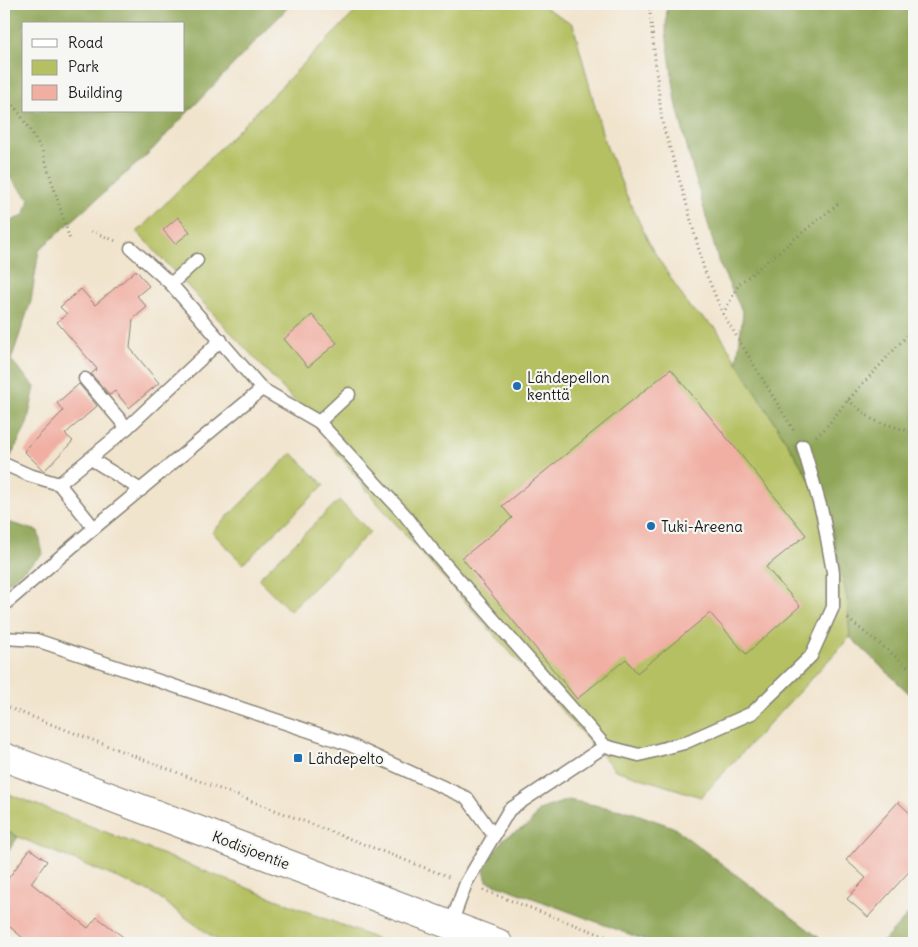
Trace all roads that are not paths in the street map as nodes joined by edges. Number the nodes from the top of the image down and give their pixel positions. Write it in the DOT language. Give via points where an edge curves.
graph roads {
  1 [pos="131,248"];
  2 [pos="197,260"];
  3 [pos="171,284"];
  4 [pos="221,340"];
  5 [pos="85,379"];
  6 [pos="262,389"];
  7 [pos="349,394"];
  8 [pos="319,422"];
  9 [pos="127,428"];
  10 [pos="803,446"];
  11 [pos="91,459"];
  12 [pos="4,464"];
  13 [pos="59,484"];
  14 [pos="141,490"];
  15 [pos="94,528"];
  16 [pos="4,605"];
  17 [pos="4,638"];
  18 [pos="605,746"];
  19 [pos="4,757"];
  20 [pos="494,836"];
  21 [pos="451,924"];
  22 [pos="498,943"];
  1 -- 3 [label="lane"];
  2 -- 3 [label="lane"];
  3 -- 4 [label="lane"];
  4 -- 6 [label="lane"];
  4 -- 9 [label="lane"];
  5 -- 9 [label="lane"];
  6 -- 8 [label="lane"];
  6 -- 14 [label="lane"];
  7 -- 8 [label="lane"];
  8 -- 18 [label="lane" via="405,515"];
  9 -- 11 [label="lane"];
  10 -- 18 [label="lane" via="823,516 833,572 833,607 812,656 752,713 684,743 639,755"];
  11 -- 13 [label="lane"];
  11 -- 14 [label="lane"];
  12 -- 13 [label="lane"];
  13 -- 15 [label="lane"];
  14 -- 15 [label="lane"];
  15 -- 16 [label="lane"];
  17 -- 20 [label="lane" via="36,640 348,744 467,798"];
  18 -- 20 [label="lane" via="509,810"];
  19 -- 21 [label="street, Kodisjoentie"];
  20 -- 21 [label="lane" via="466,883"];
  21 -- 22 [label="street, Kodisjoentie"];
}
